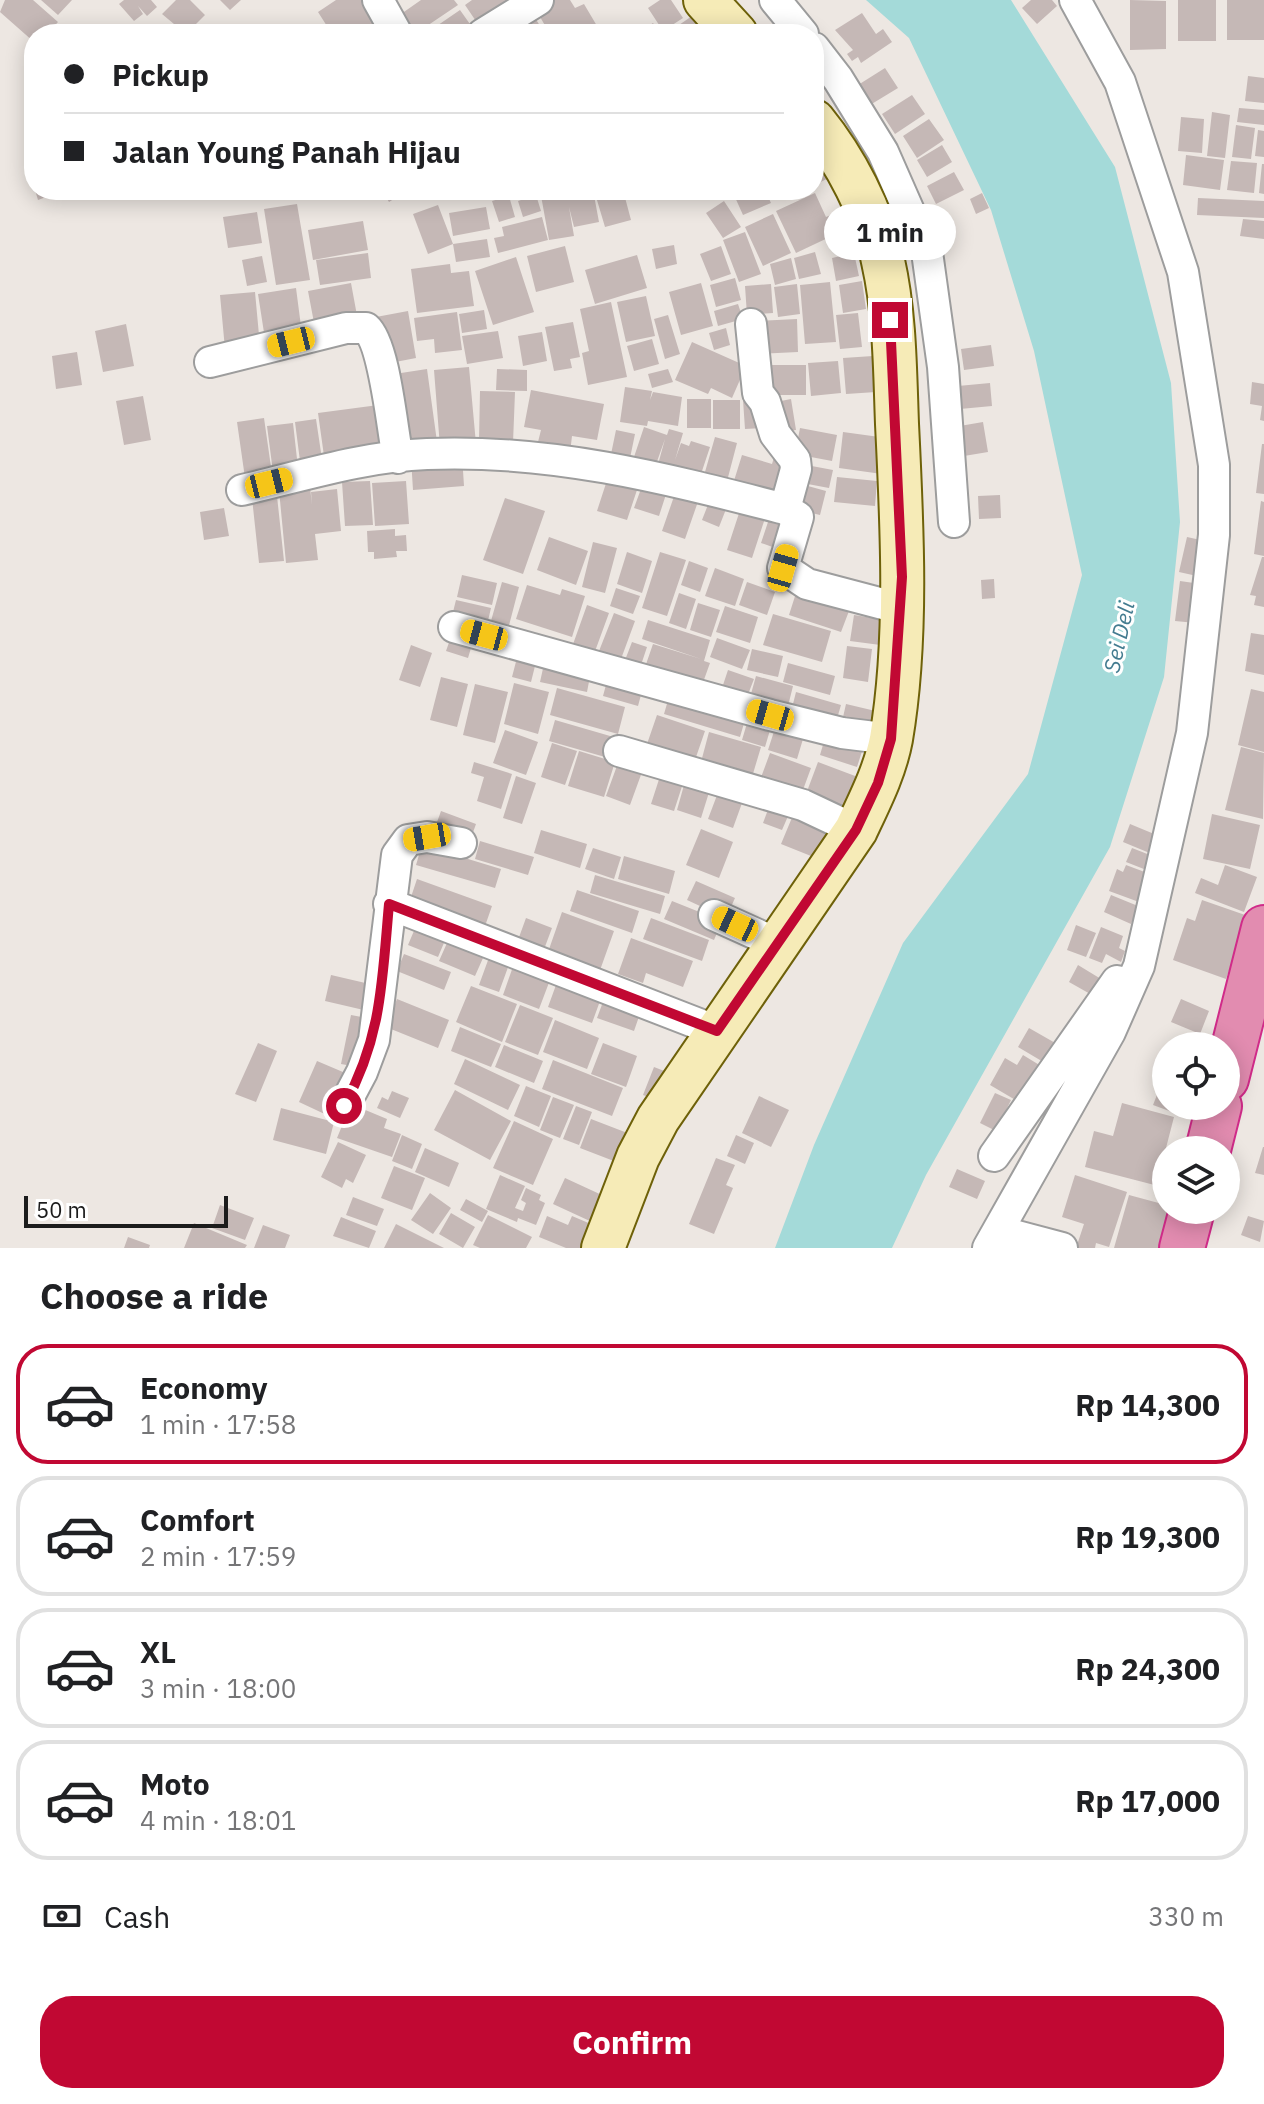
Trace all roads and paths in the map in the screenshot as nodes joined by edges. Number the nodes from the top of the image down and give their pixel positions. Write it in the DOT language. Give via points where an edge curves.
graph roads {
  1 [pos="378,0"];
  2 [pos="538,0"];
  3 [pos="705,0"];
  4 [pos="775,0"];
  5 [pos="1075,0"];
  6 [pos="391,24"];
  7 [pos="499,24"];
  8 [pos="727,24"];
  9 [pos="795,24"];
  10 [pos="824,61"];
  11 [pos="824,136"];
  12 [pos="751,324"];
  13 [pos="210,362"];
  14 [pos="398,458"];
  15 [pos="242,490"];
  16 [pos="785,509"];
  17 [pos="954,522"];
  18 [pos="902,609"];
  19 [pos="454,627"];
  20 [pos="891,739"];
  21 [pos="619,751"];
  22 [pos="856,830"];
  23 [pos="461,843"];
  24 [pos="389,904"];
  25 [pos="714,915"];
  26 [pos="1264,928"];
  27 [pos="1147,935"];
  28 [pos="776,943"];
  29 [pos="717,1031"];
  30 [pos="1238,1032"];
  31 [pos="344,1106"];
  32 [pos="994,1156"];
  33 [pos="1188,1224"];
  34 [pos="993,1239"];
  35 [pos="603,1248"];
  36 [pos="1062,1248"];
  37 [pos="1182,1248"];
  1 -- 6 [label="street"];
  2 -- 7 [label="street"];
  3 -- 8 [label="street"];
  4 -- 9 [label="street"];
  5 -- 27 [label="street" via="1120,82 1183,272 1215,480 1192,733"];
  10 -- 17 [label="street" via="883,152 927,252 943,367"];
  11 -- 18 [label="street" via="856,186 883,260 894,350"];
  12 -- 16 [label="street" via="758,393 775,434 795,460"];
  13 -- 14 [label="street" via="346,328 366,328 378,352"];
  14 -- 15 [label="street"];
  14 -- 16 [label="street" via="533,455 645,473"];
  16 -- 18 [label="street" via="798,517 783,568 807,584"];
  18 -- 20 [label="street"];
  19 -- 20 [label="street" via="770,715"];
  20 -- 22 [label="street"];
  21 -- 22 [label="street" via="803,805"];
  22 -- 28 [label="street"];
  23 -- 24 [label="street" via="427,837 408,840 397,855"];
  24 -- 29 [label="street"];
  24 -- 31 [label="street" via="374,1040"];
  25 -- 28 [label="street"];
  26 -- 30 [label="highway"];
  27 -- 32 [label="street"];
  27 -- 34 [label="street" via="1110,1032"];
  28 -- 29 [label="street"];
  29 -- 35 [label="street" via="645,1144"];
  33 -- 37 [label="highway"];
  34 -- 36 [label="street"];
}
